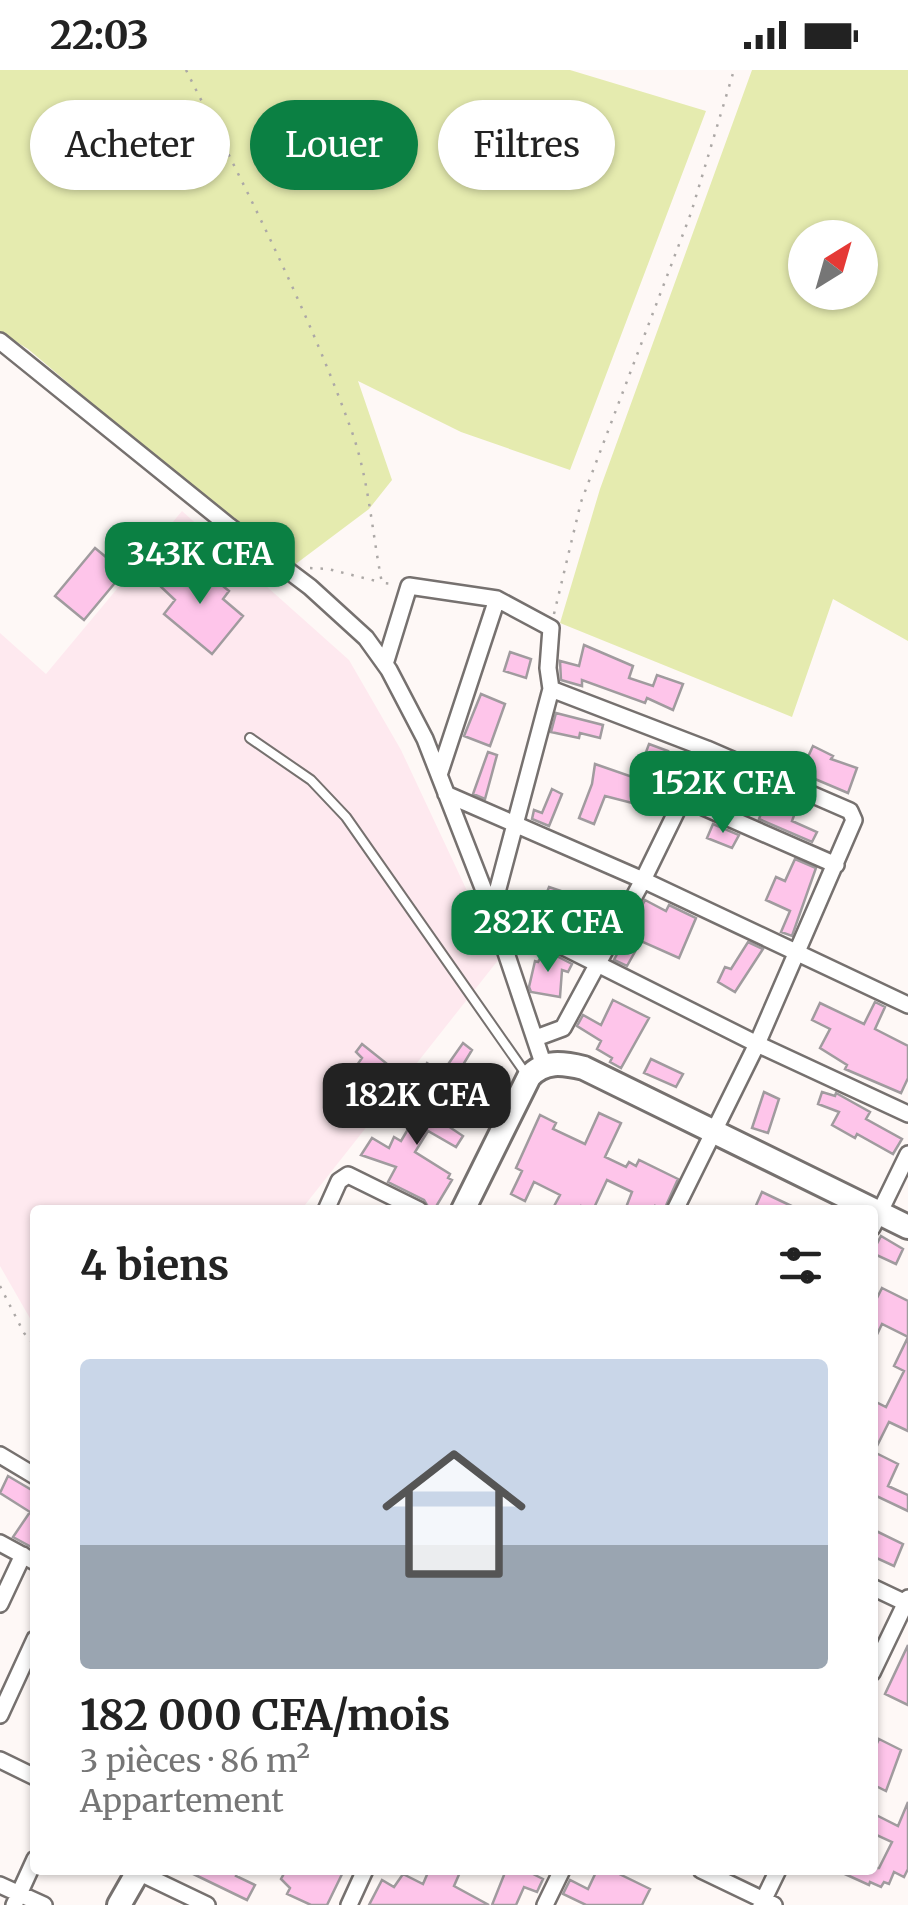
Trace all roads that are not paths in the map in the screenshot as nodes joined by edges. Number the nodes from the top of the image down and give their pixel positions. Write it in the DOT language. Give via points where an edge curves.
graph roads {
  1 [pos="0,341"];
  2 [pos="497,599"];
  3 [pos="385,664"];
  4 [pos="551,690"];
  5 [pos="250,738"];
  6 [pos="707,750"];
  7 [pos="439,776"];
  8 [pos="446,794"];
  9 [pos="683,798"];
  10 [pos="516,823"];
  11 [pos="836,865"];
  12 [pos="643,880"];
  13 [pos="492,911"];
  14 [pos="798,954"];
  15 [pos="599,966"];
  16 [pos="908,1005"];
  17 [pos="536,1038"];
  18 [pos="757,1044"];
  19 [pos="536,1071"];
  20 [pos="908,1114"];
  21 [pos="713,1132"];
  22 [pos="908,1154"];
  23 [pos="328,1205"];
  24 [pos="409,1205"];
  25 [pos="466,1205"];
  26 [pos="678,1205"];
  27 [pos="848,1205"];
  28 [pos="878,1216"];
  29 [pos="878,1220"];
  30 [pos="908,1227"];
  31 [pos="0,1455"];
  32 [pos="30,1473"];
  33 [pos="0,1543"];
  34 [pos="29,1558"];
  35 [pos="878,1589"];
  36 [pos="907,1601"];
  37 [pos="0,1604"];
  38 [pos="30,1650"];
  39 [pos="878,1660"];
  40 [pos="0,1714"];
  41 [pos="0,1760"];
  42 [pos="30,1775"];
  43 [pos="30,1870"];
  44 [pos="136,1875"];
  45 [pos="146,1875"];
  46 [pos="363,1875"];
  47 [pos="560,1875"];
  48 [pos="711,1875"];
  49 [pos="776,1875"];
  50 [pos="0,1885"];
  51 [pos="17,1899"];
  52 [pos="766,1903"];
  53 [pos="44,1905"];
  54 [pos="120,1905"];
  55 [pos="206,1905"];
  56 [pos="349,1905"];
  57 [pos="545,1905"];
  1 -- 3 [label="street" via="356,626"];
  2 -- 3 [label="street" via="409,586"];
  2 -- 4 [label="street" via="551,628"];
  2 -- 7 [label="street"];
  3 -- 7 [label="street"];
  4 -- 6 [label="street"];
  4 -- 10 [label="street"];
  5 -- 19 [label="lane" via="311,780 346,816"];
  6 -- 9 [label="street"];
  6 -- 11 [label="street" via="850,811 854,820"];
  7 -- 8 [label="street"];
  8 -- 10 [label="street"];
  8 -- 13 [label="street"];
  9 -- 11 [label="street"];
  9 -- 12 [label="street"];
  10 -- 12 [label="street"];
  10 -- 13 [label="street"];
  11 -- 14 [label="street"];
  12 -- 14 [label="street"];
  12 -- 15 [label="street"];
  13 -- 15 [label="street"];
  13 -- 17 [label="street"];
  14 -- 16 [label="street"];
  14 -- 18 [label="street"];
  15 -- 17 [label="street" via="563,1028"];
  15 -- 18 [label="street"];
  17 -- 19 [label="street"];
  18 -- 20 [label="street"];
  18 -- 21 [label="street"];
  19 -- 21 [label="street" via="563,1063 584,1068"];
  19 -- 25 [label="street"];
  21 -- 26 [label="street"];
  21 -- 27 [label="street"];
  22 -- 28 [label="street"];
  23 -- 24 [label="street" via="348,1175"];
  29 -- 30 [label="street"];
  31 -- 32 [label="street"];
  33 -- 34 [label="street"];
  34 -- 37 [label="street"];
  35 -- 36 [label="street"];
  36 -- 39 [label="street"];
  38 -- 40 [label="street"];
  41 -- 42 [label="street"];
  43 -- 51 [label="street"];
  44 -- 54 [label="street"];
  45 -- 55 [label="street"];
  46 -- 56 [label="street"];
  47 -- 57 [label="street"];
  48 -- 52 [label="street"];
  49 -- 52 [label="street"];
  50 -- 51 [label="street"];
  51 -- 53 [label="street"];
}
